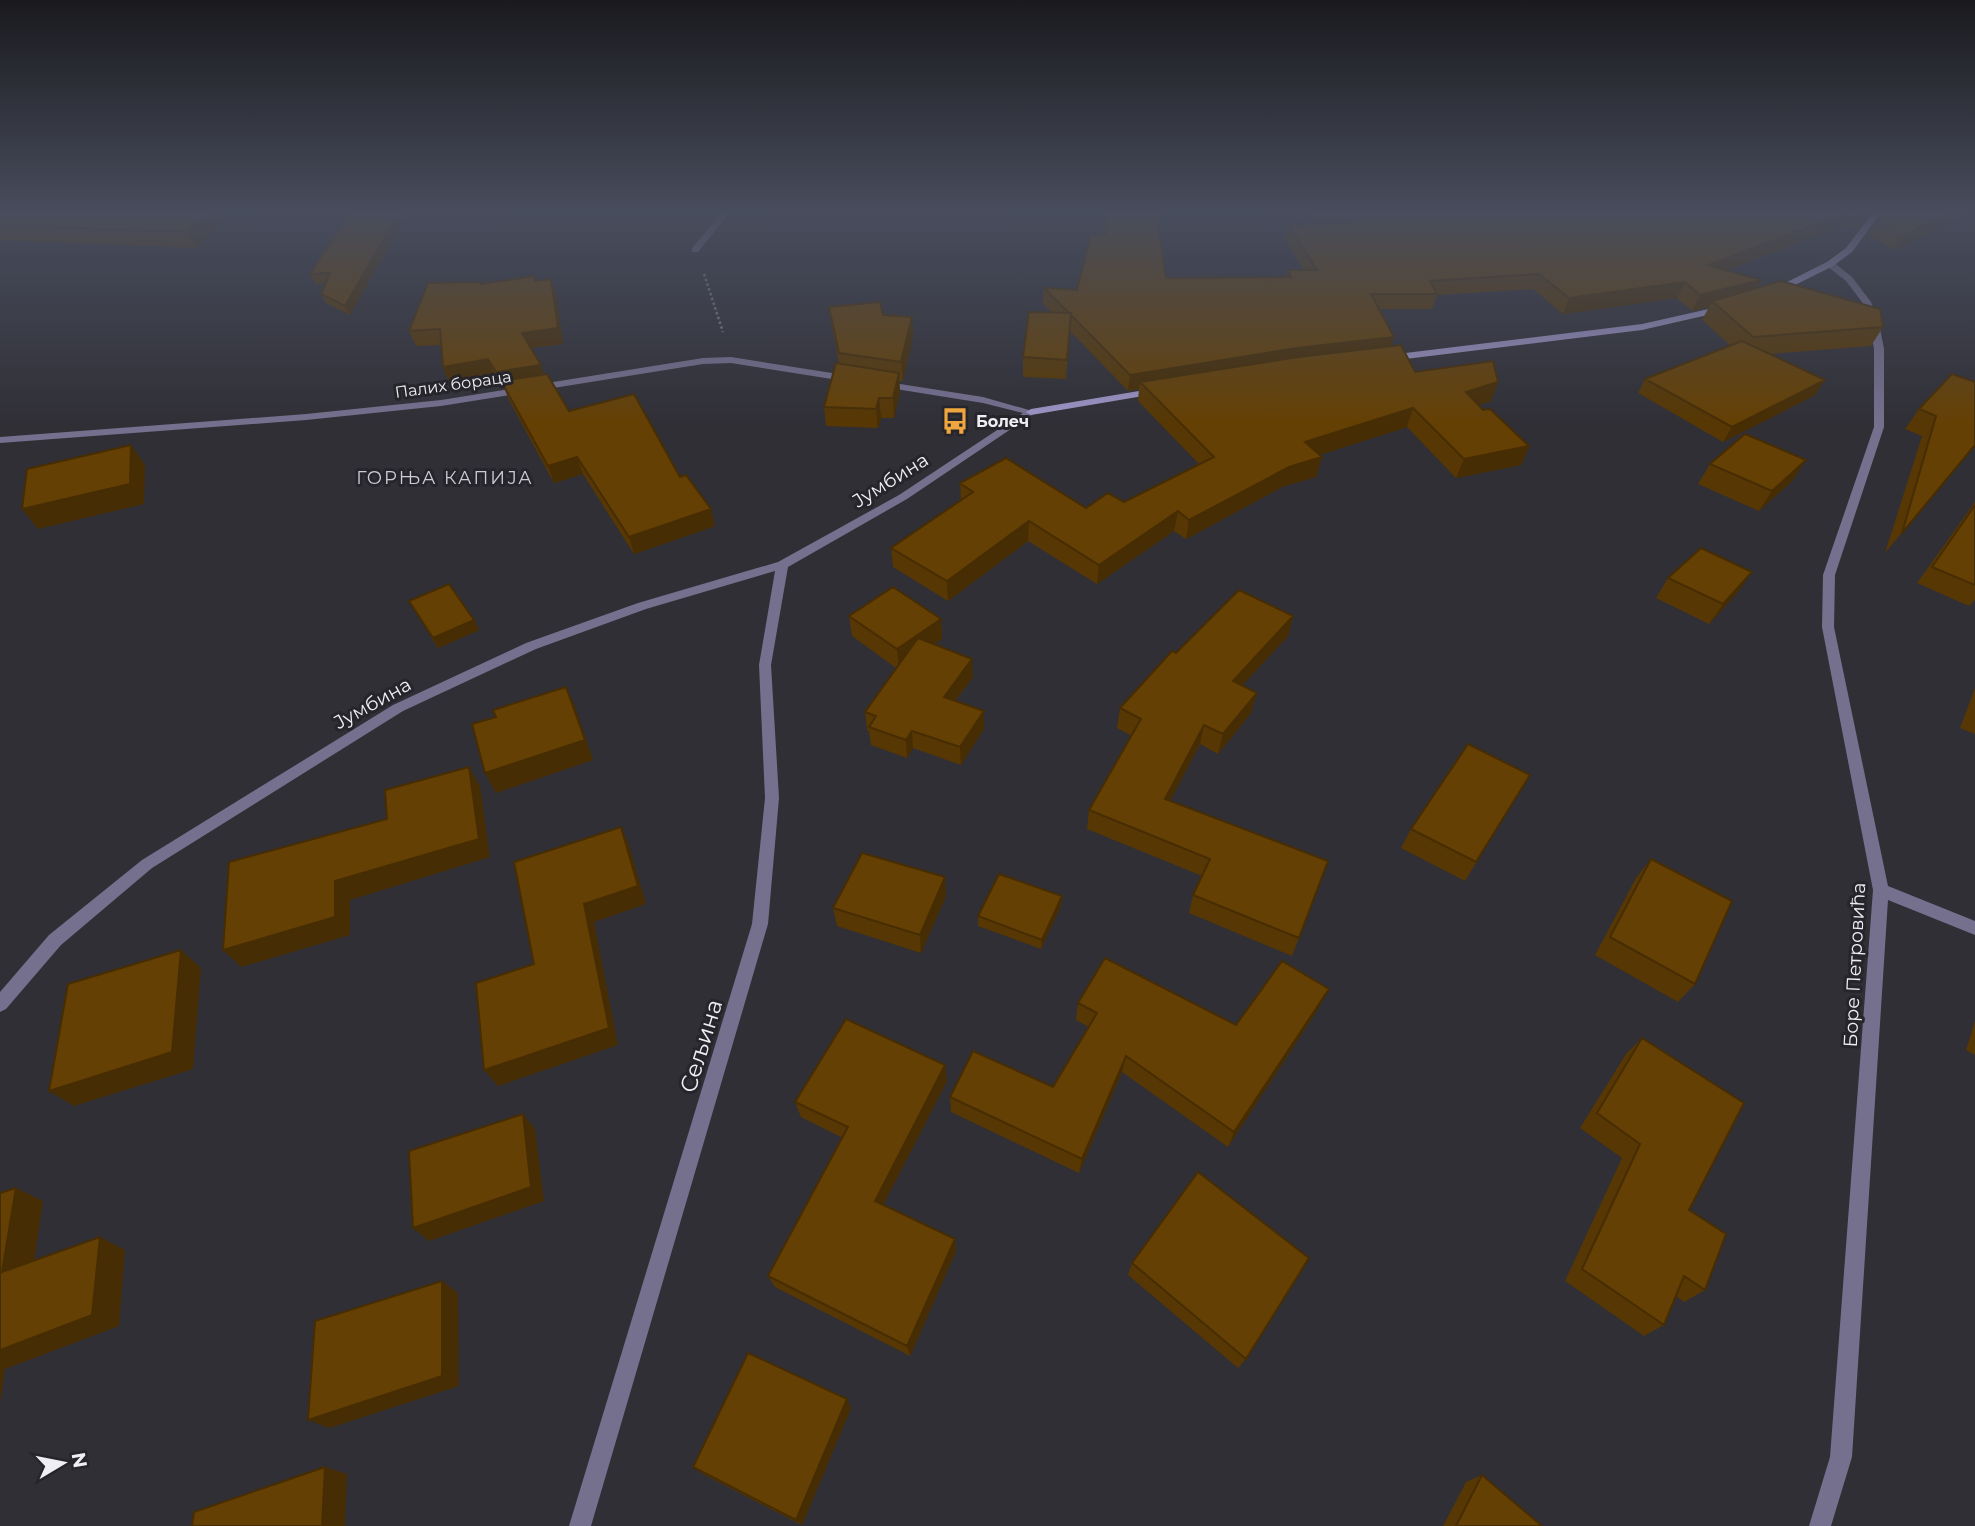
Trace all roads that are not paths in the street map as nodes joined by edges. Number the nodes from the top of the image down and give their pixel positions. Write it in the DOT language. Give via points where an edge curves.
graph roads {
  1 [pos="1792,282"];
  2 [pos="1851,282"];
  3 [pos="1768,294"];
  4 [pos="1732,306"];
  5 [pos="1372,360"];
  6 [pos="858,380"];
  7 [pos="871,382"];
  8 [pos="1165,389"];
  9 [pos="1031,412"];
  10 [pos="0,440"];
  11 [pos="782,565"];
  12 [pos="1881,890"];
  13 [pos="1975,928"];
  14 [pos="0,1004"];
  15 [pos="580,1526"];
  16 [pos="1819,1526"];
  1 -- 3 [label="street"];
  2 -- 12 [label="street, Боре Петровића" via="1874,323 1879,427 1829,575 1828,627"];
  4 -- 5 [label="street" via="1642,327"];
  6 -- 10 [label="street, Палих бораца" via="731,360 703,361 441,403"];
  7 -- 9 [label="street"];
  8 -- 9 [label="street, Јумбина"];
  9 -- 11 [label="street, Јумбина" via="903,497"];
  11 -- 14 [label="street, Јумбина" via="642,606 531,646 398,708 146,864 55,940"];
  11 -- 15 [label="street, Сељина" via="765,665 772,798 760,924"];
  12 -- 13 [label="street"];
  12 -- 16 [label="street, Боре Петровића" via="1841,1457"];
}
